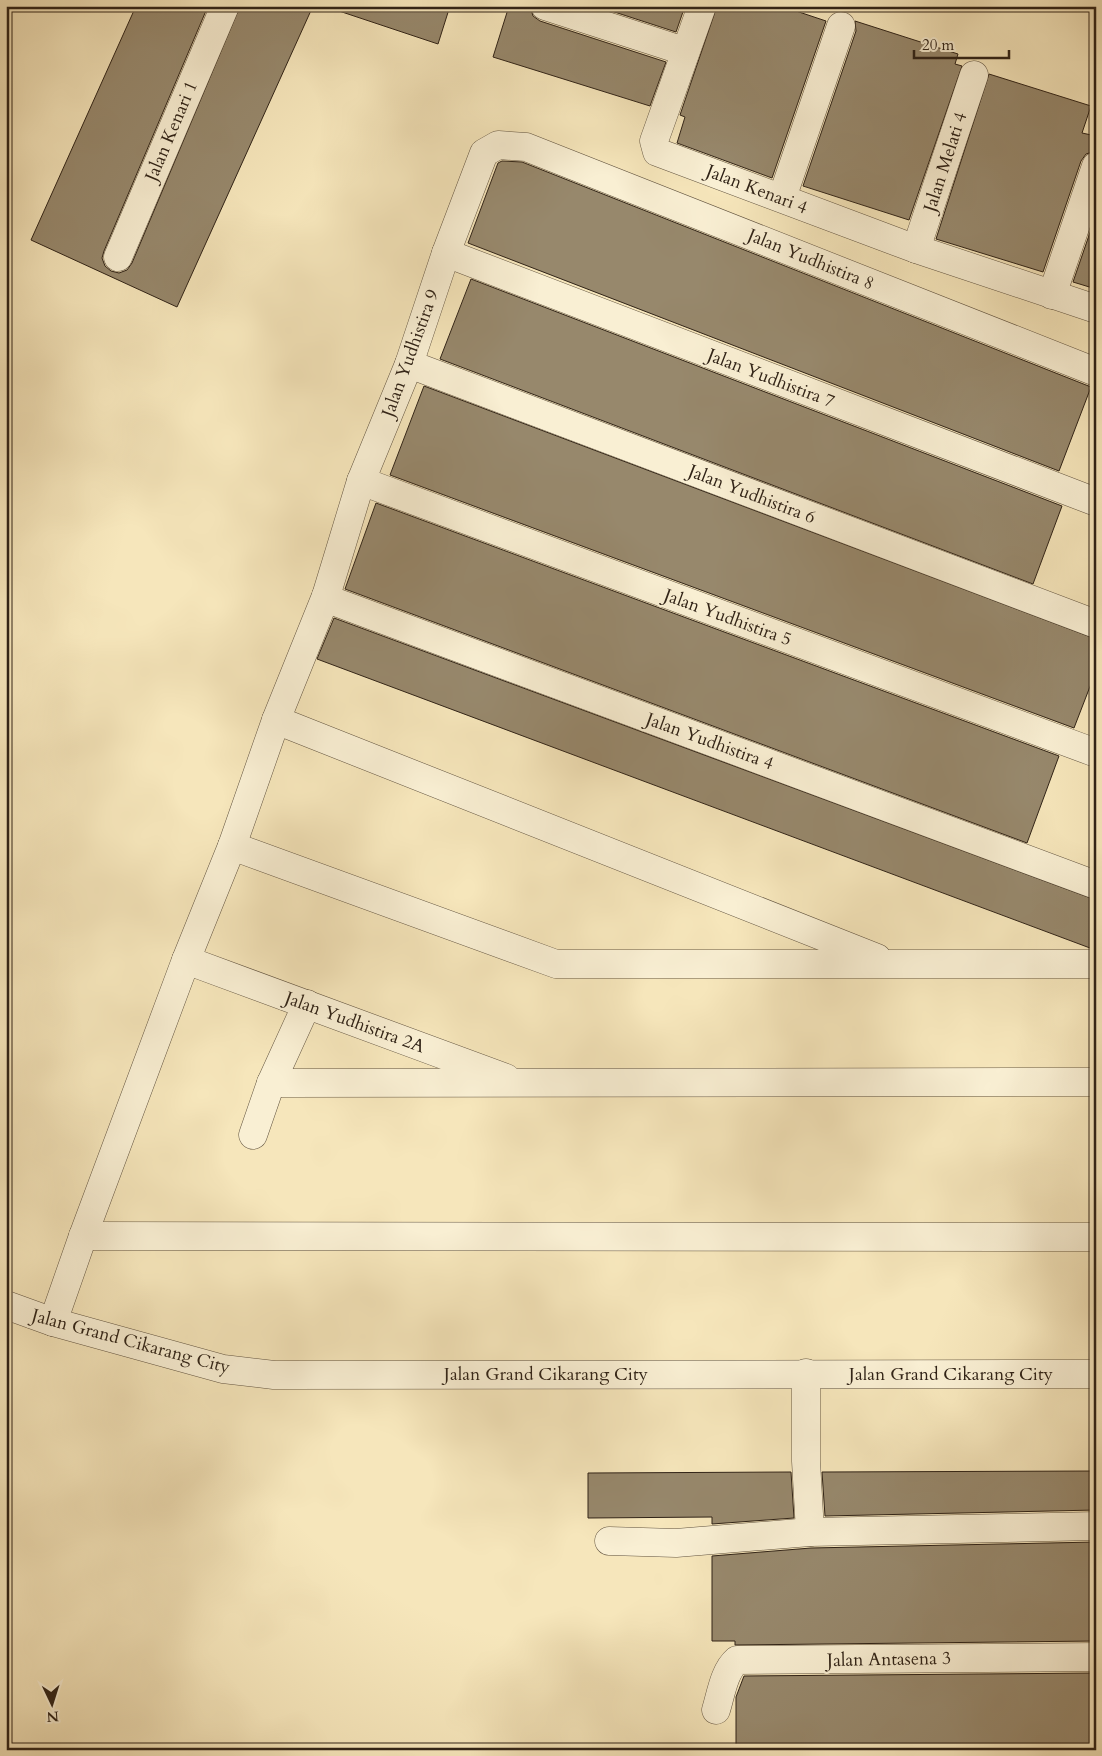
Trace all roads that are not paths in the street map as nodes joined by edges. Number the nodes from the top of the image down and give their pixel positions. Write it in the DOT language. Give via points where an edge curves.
graph roads {
  1 [pos="225,6"];
  2 [pos="545,6"];
  3 [pos="702,6"];
  4 [pos="841,26"];
  5 [pos="684,51"];
  6 [pos="974,75"];
  7 [pos="526,147"];
  8 [pos="1096,166"];
  9 [pos="782,198"];
  10 [pos="916,249"];
  11 [pos="446,253"];
  12 [pos="118,257"];
  13 [pos="1052,295"];
  14 [pos="1096,309"];
  15 [pos="409,364"];
  16 [pos="1096,372"];
  17 [pos="361,481"];
  18 [pos="1096,502"];
  19 [pos="326,596"];
  20 [pos="1096,624"];
  21 [pos="276,720"];
  22 [pos="1096,753"];
  23 [pos="232,846"];
  24 [pos="1096,885"];
  25 [pos="186,960"];
  26 [pos="892,964"];
  27 [pos="1096,964"];
  28 [pos="307,1004"];
  29 [pos="1096,1082"];
  30 [pos="271,1083"];
  31 [pos="524,1084"];
  32 [pos="253,1135"];
  33 [pos="83,1236"];
  34 [pos="1096,1237"];
  35 [pos="6,1305"];
  36 [pos="53,1322"];
  37 [pos="806,1373"];
  38 [pos="1096,1374"];
  39 [pos="1096,1526"];
  40 [pos="810,1532"];
  41 [pos="609,1541"];
  42 [pos="1096,1657"];
  43 [pos="716,1710"];
  1 -- 12 [label="street, Jalan Kenari 1"];
  2 -- 5 [label="street"];
  3 -- 5 [label="street"];
  4 -- 9 [label="street"];
  5 -- 9 [label="street, Jalan Kenari 4" via="654,141 657,152"];
  6 -- 10 [label="street, Jalan Melati 4"];
  7 -- 11 [label="street, Jalan Yudhistira 9" via="498,145 484,153"];
  7 -- 16 [label="street, Jalan Yudhistira 8"];
  8 -- 13 [label="street"];
  9 -- 10 [label="street, Jalan Kenari 4"];
  10 -- 13 [label="street, Jalan Kenari 4"];
  11 -- 15 [label="street, Jalan Yudhistira 9"];
  11 -- 18 [label="street, Jalan Yudhistira 7"];
  13 -- 14 [label="street, Jalan Kenari 4"];
  15 -- 17 [label="street, Jalan Yudhistira 9"];
  15 -- 20 [label="street, Jalan Yudhistira 6"];
  17 -- 19 [label="street, Jalan Yudhistira 9"];
  17 -- 22 [label="street, Jalan Yudhistira 5"];
  19 -- 21 [label="street, Jalan Yudhistira 9"];
  19 -- 24 [label="street, Jalan Yudhistira 4"];
  21 -- 23 [label="street, Jalan Yudhistira 9"];
  21 -- 26 [label="street"];
  23 -- 25 [label="street, Jalan Yudhistira 9"];
  23 -- 26 [label="street" via="556,964"];
  25 -- 28 [label="street, Jalan Yudhistira 2A"];
  25 -- 33 [label="street, Jalan Yudhistira 9"];
  26 -- 27 [label="street"];
  28 -- 30 [label="street"];
  28 -- 31 [label="street, Jalan Yudhistira 2A"];
  29 -- 31 [label="street"];
  30 -- 31 [label="street"];
  30 -- 32 [label="street"];
  33 -- 34 [label="street"];
  33 -- 36 [label="street, Jalan Yudhistira 9"];
  35 -- 36 [label="street, Jalan Grand Cikarang City"];
  36 -- 37 [label="street, Jalan Grand Cikarang City" via="223,1369 274,1375"];
  37 -- 38 [label="street, Jalan Grand Cikarang City"];
  37 -- 40 [label="street"];
  39 -- 40 [label="street"];
  40 -- 41 [label="street" via="676,1543"];
  42 -- 43 [label="street, Jalan Antasena 3" via="737,1660 727,1673"];
}
